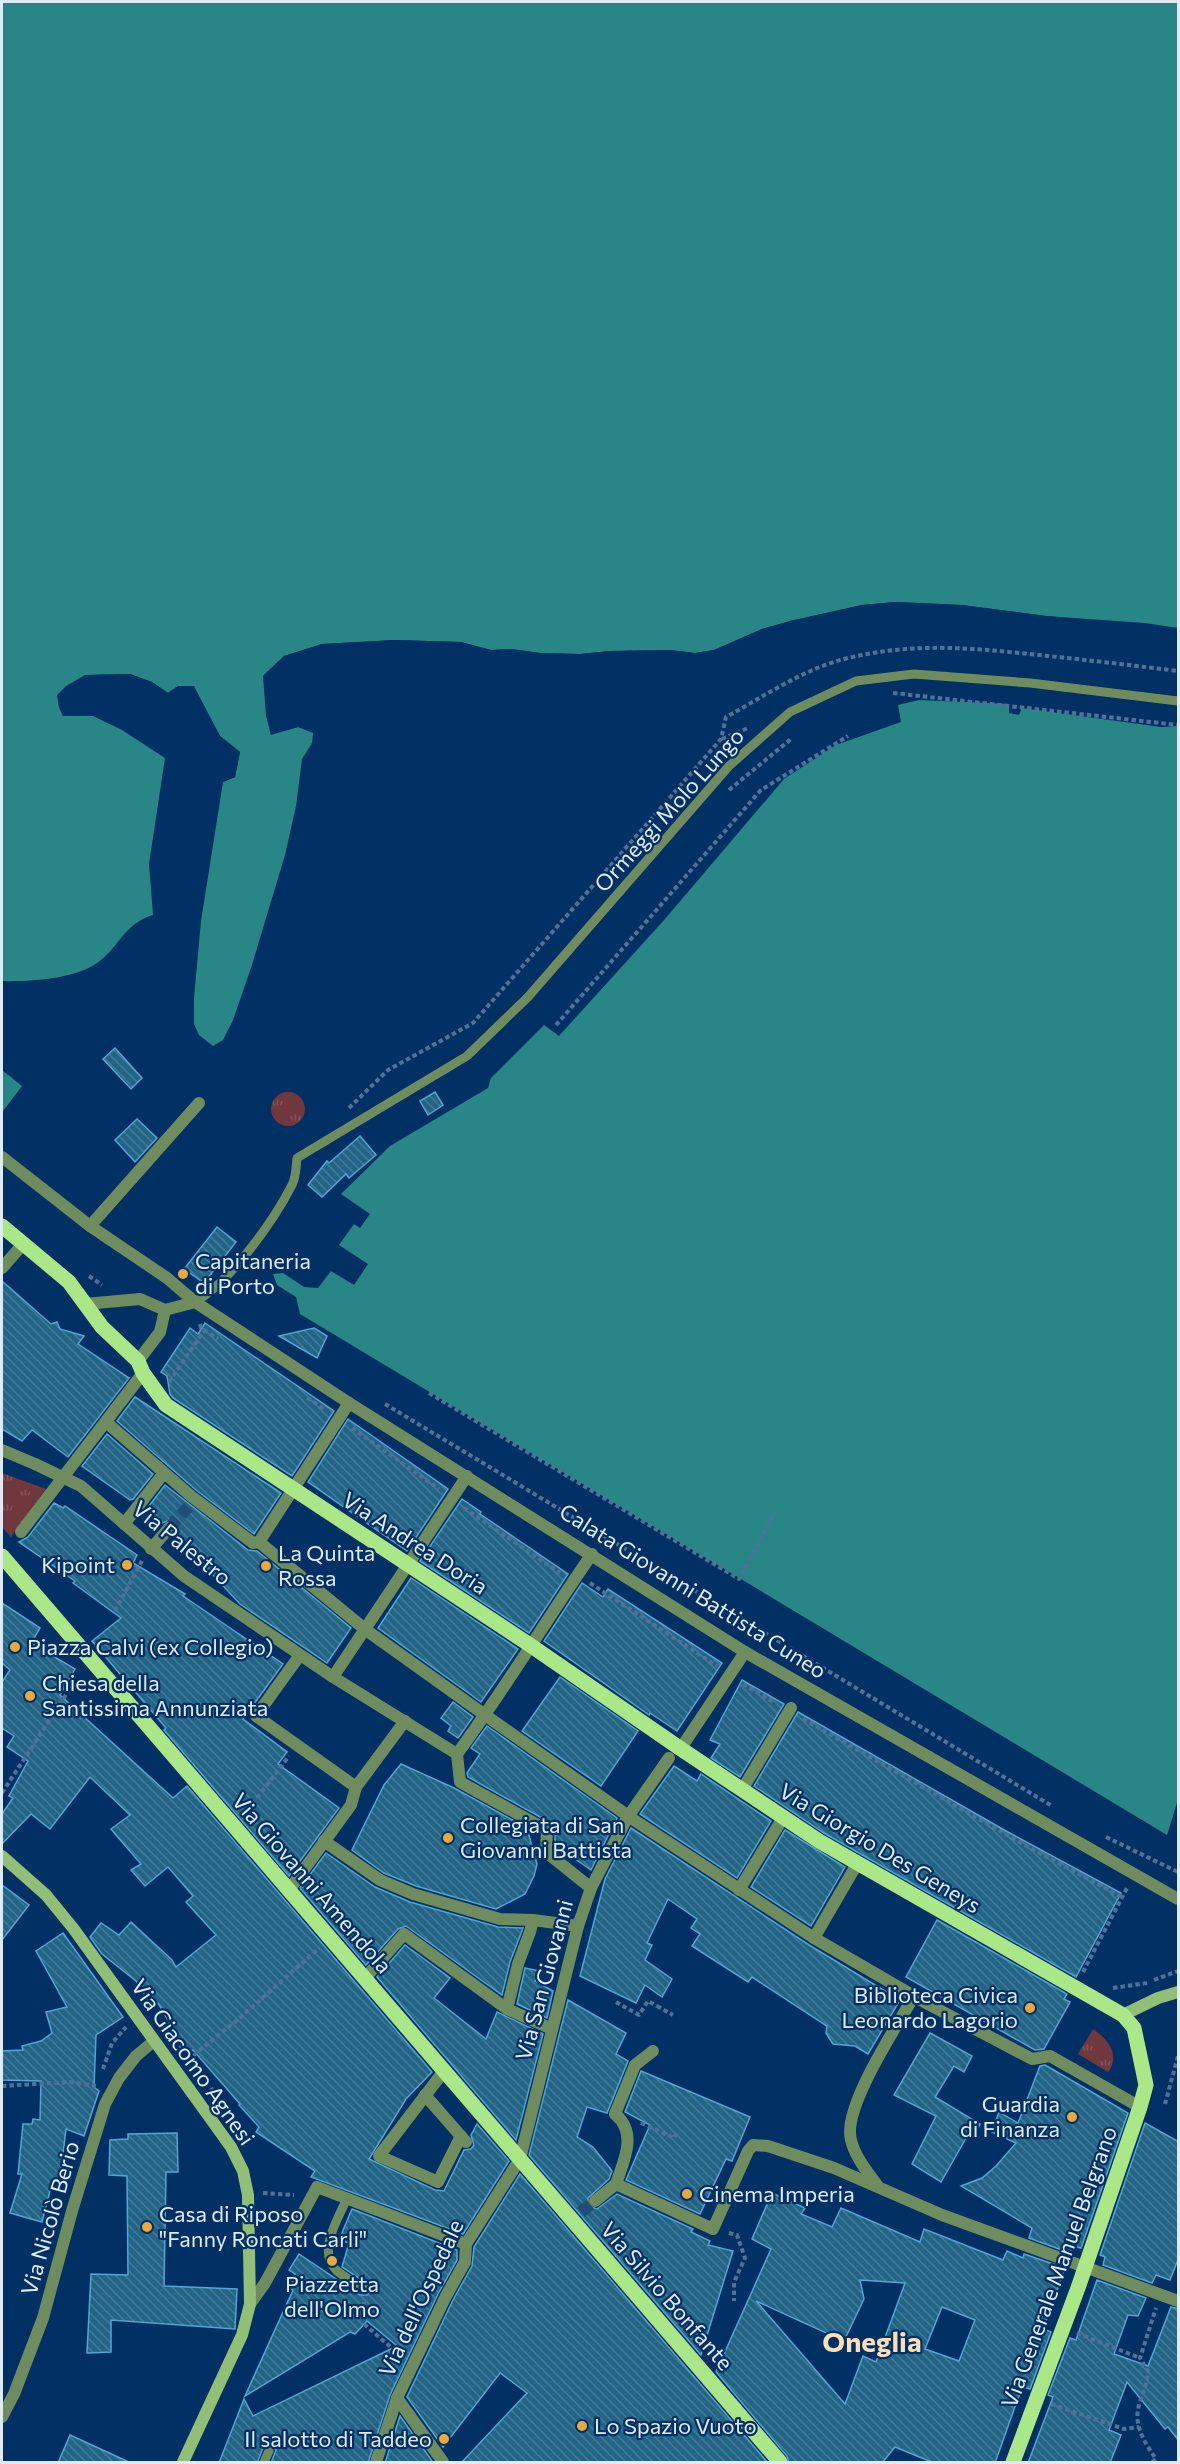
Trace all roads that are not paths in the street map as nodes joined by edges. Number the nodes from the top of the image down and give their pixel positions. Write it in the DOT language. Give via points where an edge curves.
graph roads {
  1 [pos="1179,701"];
  2 [pos="199,1103"];
  3 [pos="2,1157"];
  4 [pos="2,1226"];
  5 [pos="90,1226"];
  6 [pos="24,1243"];
  7 [pos="2,1268"];
  8 [pos="195,1302"];
  9 [pos="85,1304"];
  10 [pos="165,1310"];
  11 [pos="141,1367"];
  12 [pos="349,1403"];
  13 [pos="106,1422"];
  14 [pos="2,1450"];
  15 [pos="164,1473"];
  16 [pos="467,1476"];
  17 [pos="64,1478"];
  18 [pos="292,1488"];
  19 [pos="124,1524"];
  20 [pos="169,1528"];
  21 [pos="21,1532"];
  22 [pos="259,1542"];
  23 [pos="151,1549"];
  24 [pos="592,1554"];
  25 [pos="2,1556"];
  26 [pos="407,1565"];
  27 [pos="366,1630"];
  28 [pos="530,1645"];
  29 [pos="745,1652"];
  30 [pos="300,1654"];
  31 [pos="333,1677"];
  32 [pos="790,1710"];
  33 [pos="485,1716"];
  34 [pos="405,1721"];
  35 [pos="678,1750"];
  36 [pos="457,1754"];
  37 [pos="356,1786"];
  38 [pos="742,1790"];
  39 [pos="630,1818"];
  40 [pos="783,1818"];
  41 [pos="324,1841"];
  42 [pos="2,1856"];
  43 [pos="857,1864"];
  44 [pos="591,1888"];
  45 [pos="289,1890"];
  46 [pos="739,1890"];
  47 [pos="1179,1899"];
  48 [pos="533,1920"];
  49 [pos="578,1926"];
  50 [pos="814,1938"];
  51 [pos="365,1978"];
  52 [pos="1179,1992"];
  53 [pos="914,1996"];
  54 [pos="507,2009"];
  55 [pos="1124,2016"];
  56 [pos="552,2029"];
  57 [pos="154,2041"];
  58 [pos="653,2051"];
  59 [pos="444,2071"];
  60 [pos="425,2096"];
  61 [pos="1140,2108"];
  62 [pos="520,2159"];
  63 [pos="616,2184"];
  64 [pos="878,2186"];
  65 [pos="346,2198"];
  66 [pos="595,2201"];
  67 [pos="466,2244"];
  68 [pos="1085,2266"];
  69 [pos="364,2289"];
  70 [pos="1179,2301"];
  71 [pos="250,2304"];
  72 [pos="397,2398"];
  73 [pos="2,2417"];
  74 [pos="269,2451"];
  75 [pos="183,2463"];
  76 [pos="264,2463"];
  77 [pos="376,2463"];
  78 [pos="443,2463"];
  79 [pos="780,2463"];
  80 [pos="1013,2463"];
  1 -- 8 [label="lane, Ormeggi Molo Lungo" via="1030,682 914,674 856,681 790,712 729,766 528,997 467,1056 297,1158 293,1183 256,1241 209,1294"];
  2 -- 5 [label="street"];
  3 -- 5 [label="street, Calata Giovanni Battista Cuneo"];
  4 -- 6 [label="main road, Via Andrea Doria"];
  5 -- 8 [label="street, Calata Giovanni Battista Cuneo" via="167,1278"];
  6 -- 7 [label="street"];
  6 -- 9 [label="main road, Via Andrea Doria" via="69,1282"];
  8 -- 10 [label="street"];
  8 -- 12 [label="street, Calata Giovanni Battista Cuneo"];
  9 -- 10 [label="street" via="140,1299"];
  9 -- 11 [label="main road, Via Andrea Doria"];
  10 -- 11 [label="street" via="160,1332"];
  11 -- 13 [label="street"];
  11 -- 18 [label="main road, Via Andrea Doria" via="166,1405"];
  12 -- 16 [label="street, Calata Giovanni Battista Cuneo"];
  12 -- 18 [label="street"];
  13 -- 15 [label="street"];
  13 -- 17 [label="street"];
  14 -- 17 [label="street, Via Palestro"];
  15 -- 19 [label="street"];
  15 -- 22 [label="street" via="192,1503 253,1543"];
  16 -- 24 [label="street, Calata Giovanni Battista Cuneo"];
  16 -- 26 [label="street"];
  17 -- 19 [label="street, Via Palestro" via="81,1486"];
  17 -- 21 [label="street"];
  18 -- 22 [label="street"];
  18 -- 26 [label="main road, Via Andrea Doria"];
  19 -- 23 [label="street, Via Palestro"];
  20 -- 23 [label="street"];
  22 -- 27 [label="street"];
  23 -- 30 [label="street, Via Palestro" via="184,1576"];
  24 -- 28 [label="street"];
  24 -- 29 [label="street, Calata Giovanni Battista Cuneo"];
  25 -- 45 [label="main road, Via Giovanni Amendola"];
  26 -- 27 [label="street"];
  26 -- 28 [label="main road, Via Andrea Doria"];
  27 -- 31 [label="street"];
  27 -- 33 [label="street"];
  28 -- 33 [label="street"];
  28 -- 35 [label="main road, Via Andrea Doria"];
  29 -- 35 [label="street, Via San Giovanni"];
  29 -- 47 [label="street, Calata Giovanni Battista Cuneo"];
  30 -- 31 [label="street, Via Palestro"];
  30 -- 37 [label="street" via="256,1716"];
  31 -- 34 [label="street, Via Palestro"];
  32 -- 38 [label="street"];
  33 -- 36 [label="street"];
  33 -- 39 [label="street"];
  34 -- 36 [label="street, Via Palestro"];
  34 -- 37 [label="street"];
  35 -- 38 [label="main road, Via Giorgio Des Geneys"];
  35 -- 39 [label="street, Via San Giovanni"];
  36 -- 44 [label="street" via="460,1782 547,1830 546,1852"];
  37 -- 41 [label="street" via="351,1805"];
  38 -- 40 [label="main road, Via Giorgio Des Geneys"];
  39 -- 44 [label="street, Via San Giovanni"];
  39 -- 46 [label="street"];
  40 -- 43 [label="main road, Via Giorgio Des Geneys"];
  40 -- 46 [label="street"];
  41 -- 45 [label="street"];
  41 -- 48 [label="street" via="380,1880 413,1894 500,1920"];
  42 -- 57 [label="main road, Via Giacomo Agnesi" via="46,1895"];
  43 -- 50 [label="street"];
  43 -- 55 [label="main road, Via Giorgio Des Geneys"];
  44 -- 49 [label="street, Via San Giovanni"];
  45 -- 51 [label="main road, Via Giovanni Amendola"];
  46 -- 50 [label="street"];
  48 -- 49 [label="street"];
  48 -- 54 [label="street"];
  49 -- 56 [label="street, Via San Giovanni"];
  50 -- 53 [label="street"];
  51 -- 54 [label="street" via="404,1934"];
  51 -- 59 [label="main road, Via Giovanni Amendola"];
  52 -- 55 [label="main road"];
  53 -- 61 [label="street" via="1032,2059 1050,2056"];
  53 -- 64 [label="street" via="853,2110 850,2139"];
  54 -- 56 [label="street"];
  55 -- 61 [label="main road, Via Generale Manuel Belgrano" via="1134,2028 1146,2085"];
  56 -- 62 [label="street, Via San Giovanni"];
  57 -- 71 [label="main road, Via Giacomo Agnesi" via="231,2147 243,2172 248,2194"];
  57 -- 73 [label="street, Via Nicolò Berio" via="136,2056 105,2104 43,2318"];
  58 -- 63 [label="street" via="635,2066 615,2114 626,2128 629,2141"];
  59 -- 60 [label="street"];
  59 -- 62 [label="main road, Via Giovanni Amendola"];
  60 -- 60 [label="street" via="379,2156 438,2182 464,2140"];
  61 -- 68 [label="main road, Via Generale Manuel Belgrano"];
  62 -- 67 [label="street, Via dell'Ospedale"];
  62 -- 79 [label="main road, Via Silvio Bonfante" via="576,2216"];
  63 -- 64 [label="street" via="713,2229 753,2145 834,2168"];
  63 -- 66 [label="street"];
  64 -- 68 [label="street" via="942,2215"];
  65 -- 67 [label="street"];
  65 -- 69 [label="lane" via="327,2249 328,2258 337,2270"];
  65 -- 71 [label="street" via="317,2187"];
  67 -- 72 [label="street, Via dell'Ospedale" via="465,2262"];
  68 -- 70 [label="street"];
  68 -- 80 [label="main road, Via Generale Manuel Belgrano"];
  71 -- 75 [label="main road, Via Giacomo Agnesi" via="242,2335"];
  72 -- 77 [label="street, Via dell'Ospedale"];
  72 -- 78 [label="street"];
  74 -- 76 [label="lane"];
}
